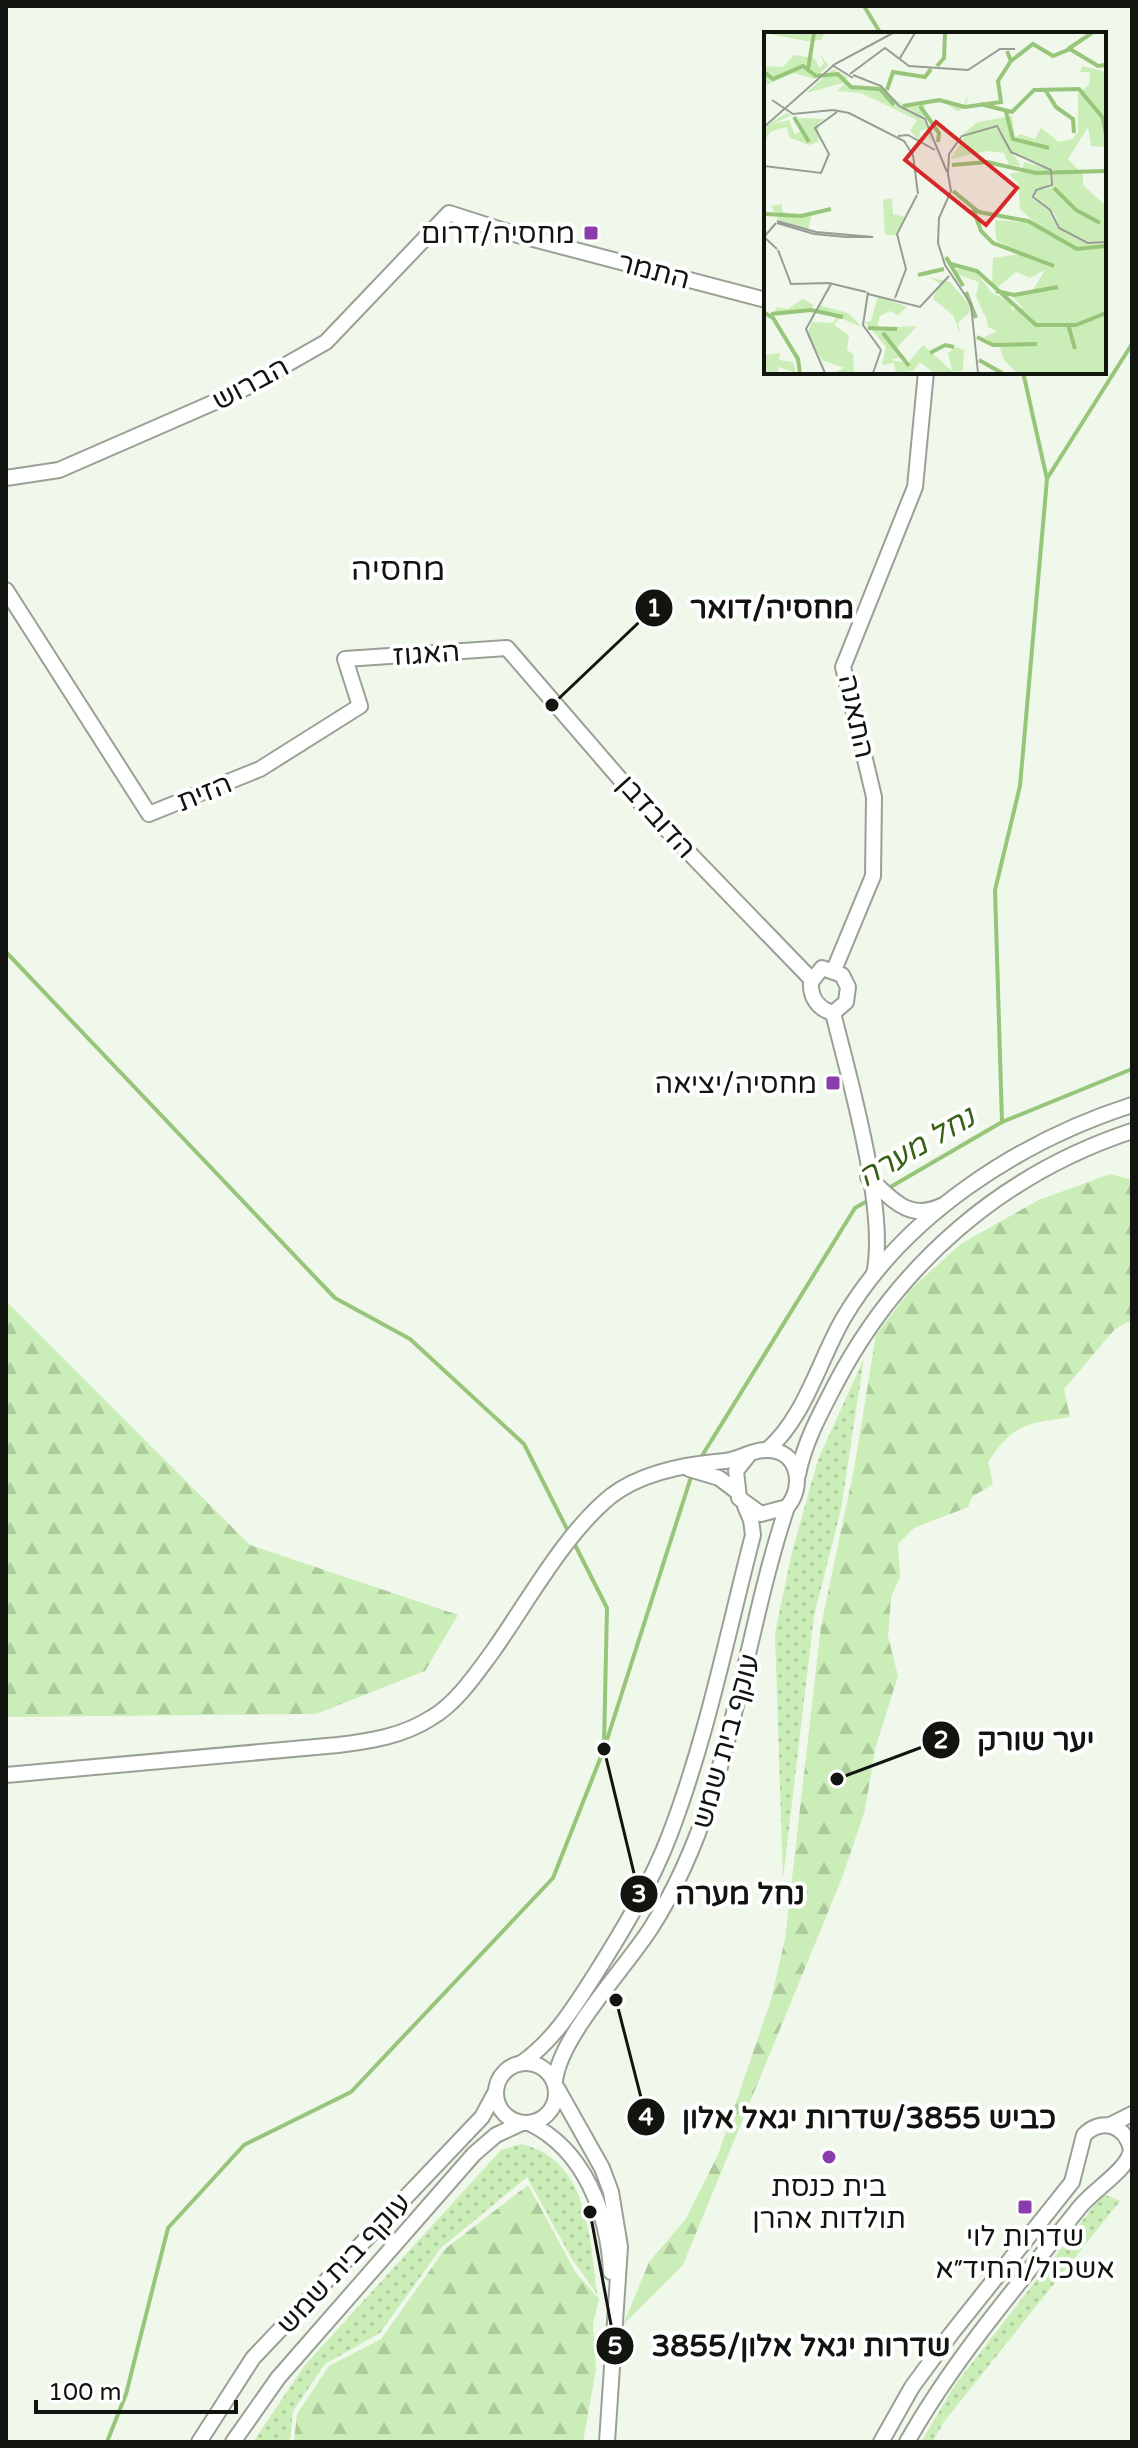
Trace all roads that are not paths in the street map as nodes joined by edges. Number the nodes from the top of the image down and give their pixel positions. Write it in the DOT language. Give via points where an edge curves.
graph roads {
  1 [pos="449,213"];
  2 [pos="764,299"];
  3 [pos="926,374"];
  4 [pos="6,478"];
  5 [pos="6,590"];
  6 [pos="507,648"];
  7 [pos="345,659"];
  8 [pos="834,970"];
  9 [pos="812,980"];
  10 [pos="833,1013"];
  11 [pos="1132,1105"];
  12 [pos="1132,1131"];
  13 [pos="868,1177"];
  14 [pos="952,1201"];
  15 [pos="873,1278"];
  16 [pos="767,1450"];
  17 [pos="748,1456"];
  18 [pos="680,1467"];
  19 [pos="798,1475"];
  20 [pos="735,1490"];
  21 [pos="744,1506"];
  22 [pos="787,1507"];
  23 [pos="6,1775"];
  24 [pos="523,2062"];
  25 [pos="556,2084"];
  26 [pos="496,2091"];
  27 [pos="1132,2114"];
  28 [pos="526,2123"];
  29 [pos="1110,2125"];
  30 [pos="1131,2155"];
  31 [pos="1080,2159"];
  32 [pos="1112,2175"];
  33 [pos="614,2329"];
  34 [pos="199,2442"];
  35 [pos="233,2442"];
  36 [pos="607,2442"];
  37 [pos="881,2442"];
  38 [pos="907,2442"];
  1 -- 2 [label="main road, התמר"];
  1 -- 4 [label="main road, הברוש" via="326,342 240,391 59,470"];
  3 -- 8 [label="main road, התאנה" via="915,487 843,667 874,797 873,876"];
  5 -- 7 [label="main road, הזית" via="149,814 260,769 360,706"];
  6 -- 7 [label="main road, האגוז"];
  6 -- 9 [label="main road, הדובדבן" via="639,801"];
  8 -- 9 [label="main road" via="822,968"];
  8 -- 10 [label="main road" via="848,987 846,1002"];
  9 -- 10 [label="main road" via="816,1002"];
  10 -- 13 [label="main road"];
  11 -- 14 [label="main road" via="1030,1147"];
  12 -- 19 [label="main road" via="1021,1182 975,1214 911,1271 866,1329 844,1368 808,1440"];
  13 -- 14 [label="main road" via="906,1210 931,1211"];
  13 -- 15 [label="main road" via="879,1245"];
  14 -- 15 [label="main road"];
  15 -- 16 [label="main road" via="822,1356 787,1428"];
  16 -- 17 [label="main road"];
  16 -- 19 [label="main road" via="790,1460"];
  17 -- 18 [label="main road"];
  17 -- 20 [label="main road" via="736,1471"];
  18 -- 20 [label="main road" via="706,1473"];
  18 -- 23 [label="main road" via="628,1485 598,1508 468,1683 435,1717 415,1727 349,1743"];
  19 -- 22 [label="main road" via="797,1493"];
  20 -- 21 [label="main road"];
  21 -- 22 [label="main road" via="761,1514"];
  21 -- 24 [label="main road, עוקף בית שמש" via="753,1535 698,1753 670,1836 616,1942 581,1996 545,2045"];
  22 -- 25 [label="main road, עוקף בית שמש" via="723,1760 694,1846 635,1953 561,2052"];
  24 -- 25 [label="main road" via="542,2067"];
  24 -- 26 [label="main road" via="507,2069"];
  25 -- 28 [label="main road" via="551,2112"];
  25 -- 33 [label="main road" via="611,2192 620,2247"];
  26 -- 28 [label="main road" via="506,2115"];
  26 -- 34 [label="main road, עוקף בית שמש" via="482,2117 253,2358"];
  27 -- 29 [label="main road"];
  28 -- 33 [label="main road" via="545,2130 573,2157 597,2202 610,2246"];
  28 -- 35 [label="main road, עוקף בית שמש" via="496,2135 474,2154 278,2378"];
  29 -- 30 [label="main road" via="1126,2136"];
  29 -- 31 [label="main road" via="1097,2125 1084,2135"];
  30 -- 32 [label="main road"];
  31 -- 32 [label="main road" via="1096,2175"];
  31 -- 37 [label="main road" via="1072,2182 912,2387"];
  32 -- 38 [label="main road" via="1092,2191 940,2384"];
  33 -- 36 [label="main road"];
}
